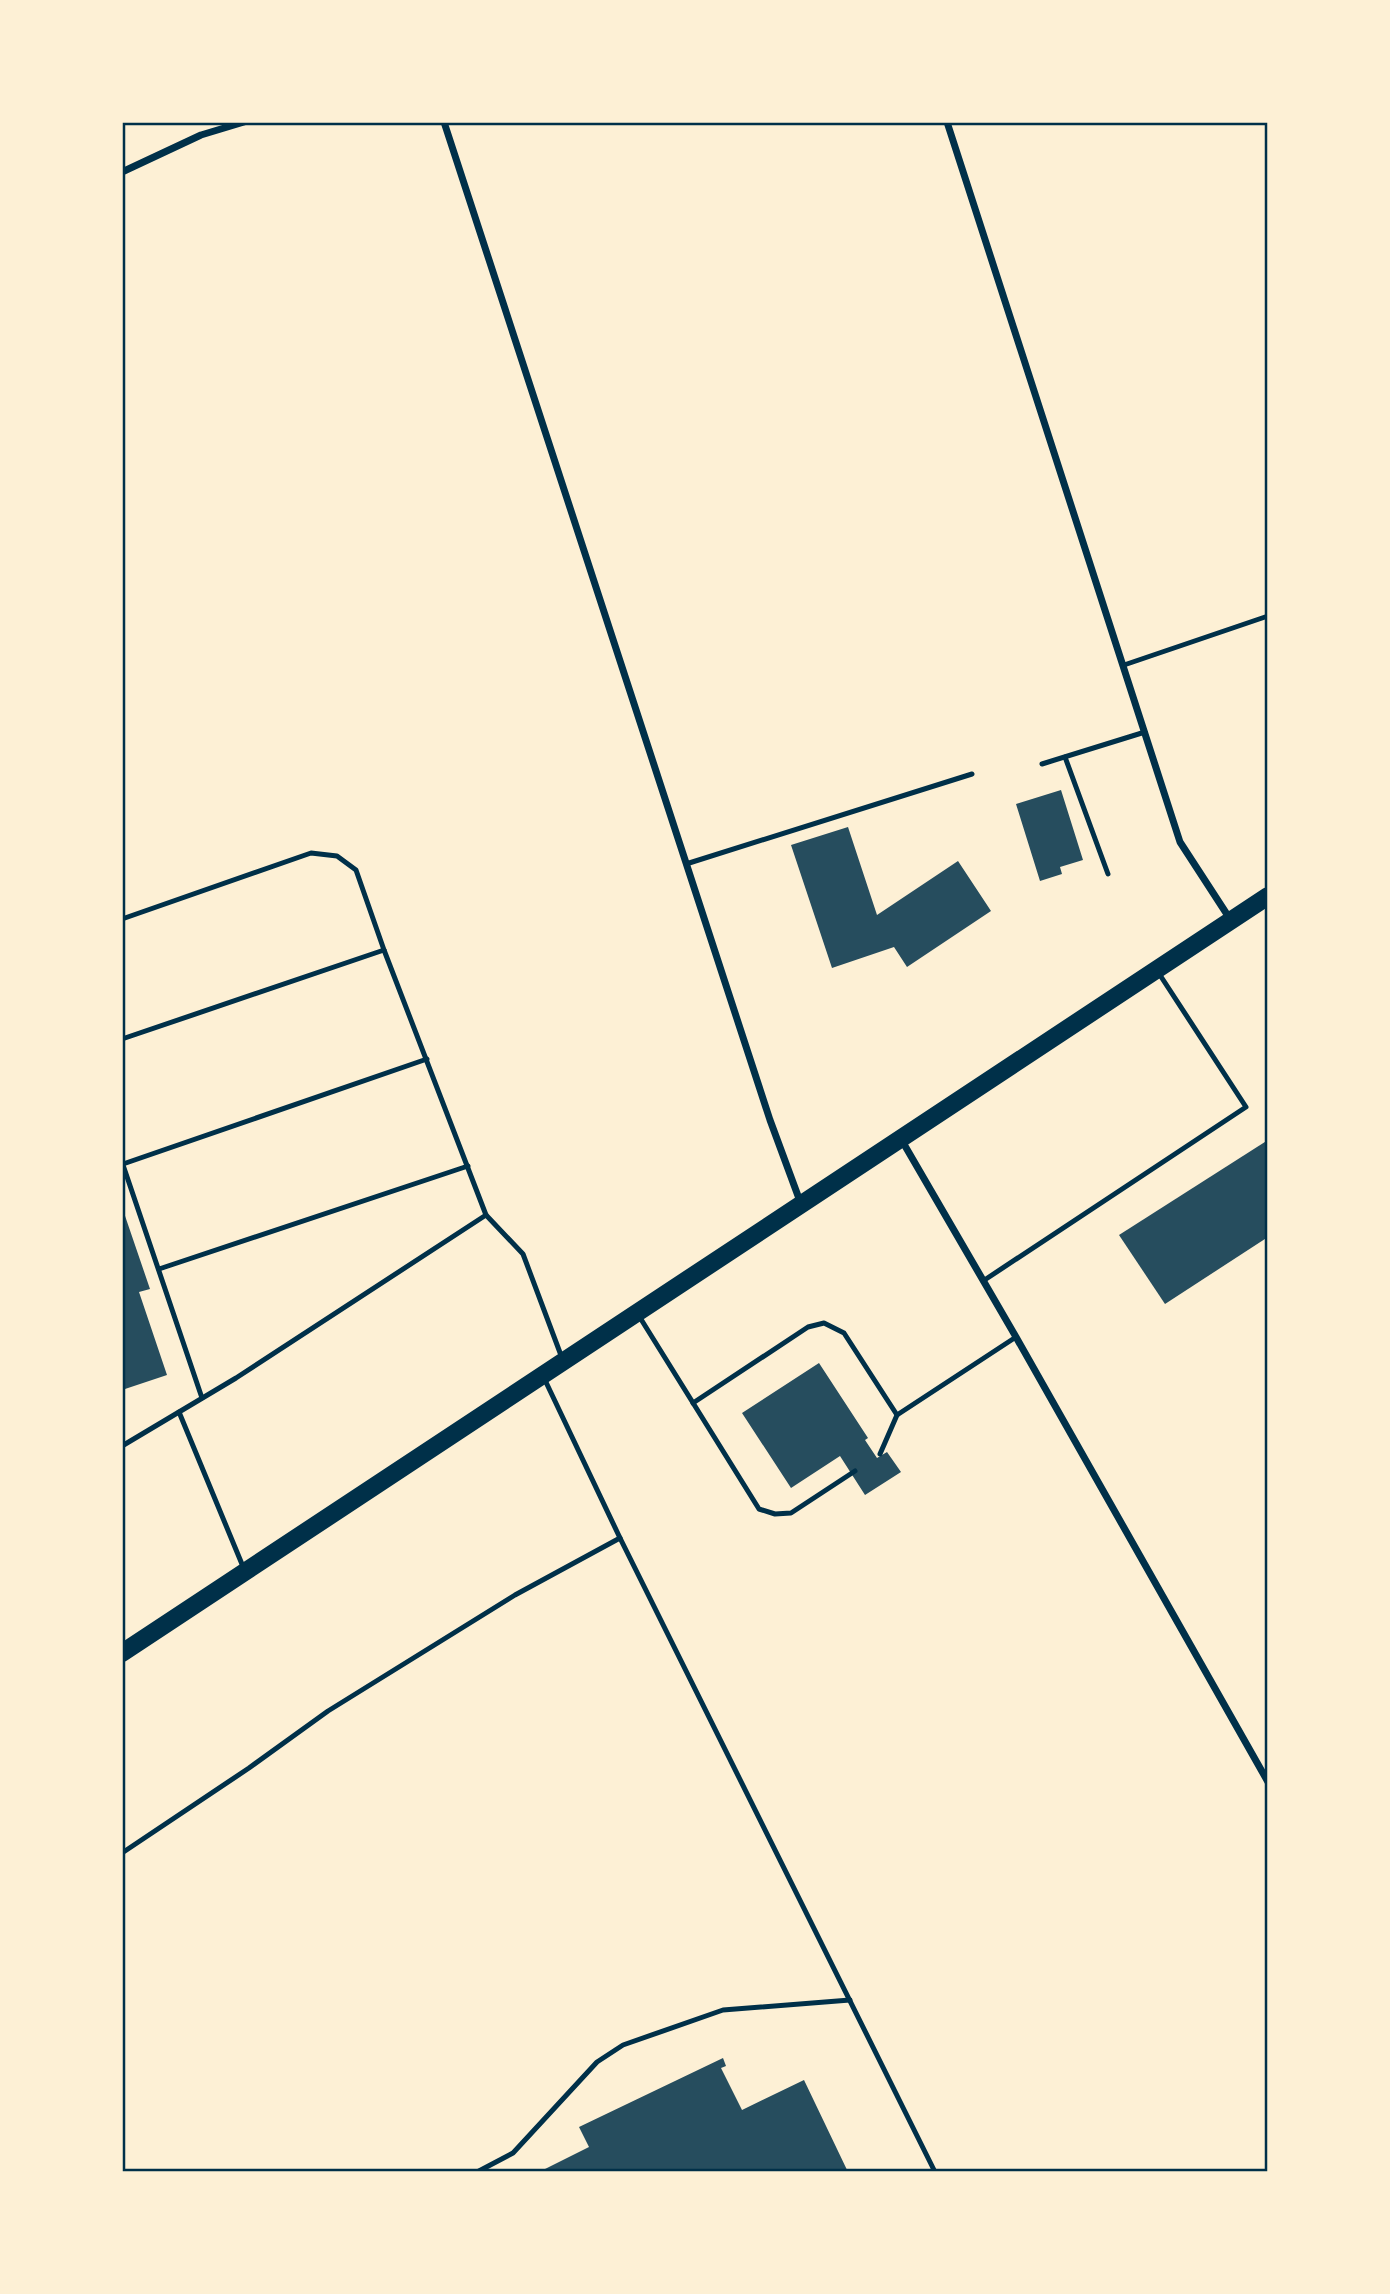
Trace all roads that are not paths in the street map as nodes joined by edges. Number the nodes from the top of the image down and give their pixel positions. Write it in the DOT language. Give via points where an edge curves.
graph roads {
  1 [pos="244,122"];
  2 [pos="444,122"];
  3 [pos="947,122"];
  4 [pos="122,172"];
  5 [pos="1268,616"];
  6 [pos="1124,665"];
  7 [pos="1145,733"];
  8 [pos="1065,757"];
  9 [pos="1042,764"];
  10 [pos="972,774"];
  11 [pos="686,864"];
  12 [pos="1108,874"];
  13 [pos="1268,896"];
  14 [pos="122,919"];
  15 [pos="1230,920"];
  16 [pos="384,950"];
  17 [pos="1156,970"];
  18 [pos="122,1040"];
  19 [pos="427,1059"];
  20 [pos="901,1138"];
  21 [pos="123,1163"];
  22 [pos="468,1166"];
  23 [pos="801,1205"];
  24 [pos="486,1215"];
  25 [pos="159,1269"];
  26 [pos="982,1282"];
  27 [pos="637,1313"];
  28 [pos="1016,1336"];
  29 [pos="564,1361"];
  30 [pos="543,1375"];
  31 [pos="202,1398"];
  32 [pos="693,1403"];
  33 [pos="179,1412"];
  34 [pos="897,1415"];
  35 [pos="122,1446"];
  36 [pos="880,1454"];
  37 [pos="855,1471"];
  38 [pos="620,1538"];
  39 [pos="245,1572"];
  40 [pos="122,1653"];
  41 [pos="1268,1782"];
  42 [pos="122,1853"];
  43 [pos="850,2000"];
  44 [pos="477,2172"];
  45 [pos="935,2172"];
  1 -- 4 [label="street" via="201,135"];
  2 -- 11 [label="street"];
  3 -- 6 [label="street"];
  5 -- 6 [label="lane"];
  6 -- 7 [label="street"];
  7 -- 8 [label="lane"];
  7 -- 15 [label="street" via="1180,842"];
  8 -- 9 [label="lane"];
  8 -- 12 [label="lane"];
  10 -- 11 [label="lane"];
  11 -- 23 [label="street"];
  13 -- 15 [label="main road"];
  14 -- 16 [label="lane" via="312,853 337,856 356,870"];
  15 -- 17 [label="main road"];
  16 -- 18 [label="lane"];
  16 -- 19 [label="lane"];
  17 -- 20 [label="main road"];
  17 -- 26 [label="lane" via="1246,1107"];
  19 -- 21 [label="lane"];
  19 -- 22 [label="lane"];
  20 -- 23 [label="main road"];
  20 -- 26 [label="street"];
  21 -- 25 [label="lane"];
  22 -- 24 [label="lane"];
  22 -- 25 [label="lane"];
  23 -- 27 [label="main road"];
  24 -- 29 [label="lane" via="523,1254"];
  24 -- 31 [label="lane"];
  25 -- 31 [label="lane"];
  26 -- 28 [label="street"];
  27 -- 29 [label="main road"];
  27 -- 32 [label="lane"];
  28 -- 34 [label="lane"];
  28 -- 41 [label="street"];
  29 -- 30 [label="main road"];
  30 -- 38 [label="lane"];
  30 -- 39 [label="main road"];
  31 -- 33 [label="lane"];
  32 -- 34 [label="lane" via="808,1327 824,1323 844,1333"];
  32 -- 37 [label="lane" via="759,1509 791,1513"];
  33 -- 35 [label="lane"];
  33 -- 39 [label="lane"];
  34 -- 36 [label="lane"];
  38 -- 42 [label="lane" via="515,1595 328,1711"];
  38 -- 43 [label="lane"];
  39 -- 40 [label="main road"];
  43 -- 44 [label="lane" via="723,2010 623,2045 597,2062 513,2153"];
  43 -- 45 [label="lane"];
}
